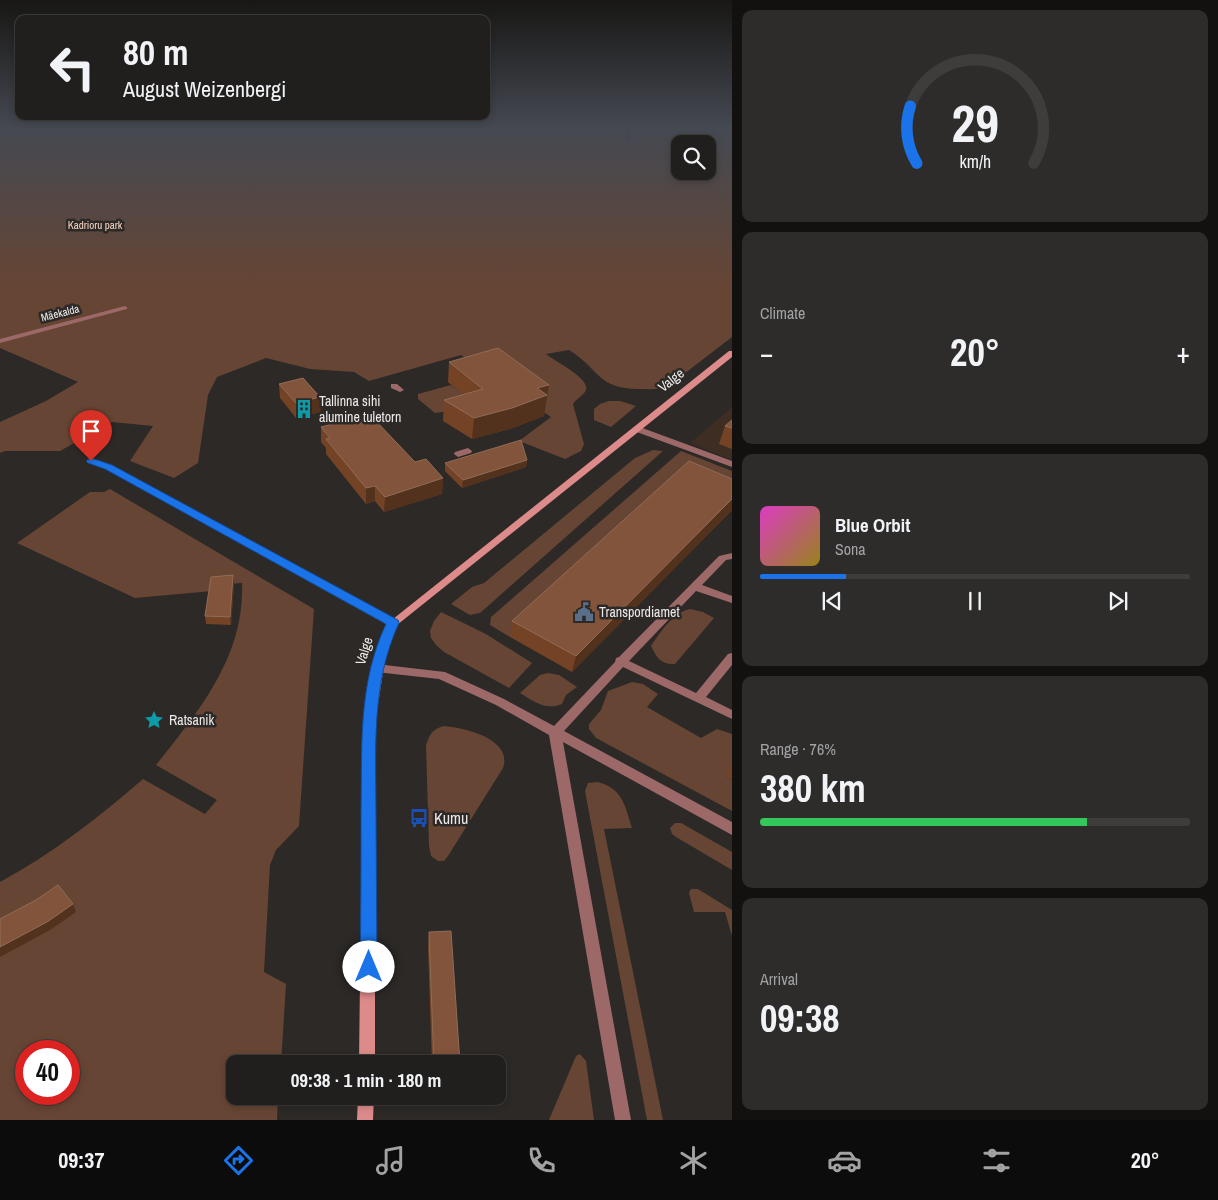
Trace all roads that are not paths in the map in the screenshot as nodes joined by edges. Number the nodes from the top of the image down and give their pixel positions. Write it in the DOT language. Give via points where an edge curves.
graph roads {
  1 [pos="125,308"];
  2 [pos="0,341"];
  3 [pos="732,353"];
  4 [pos="637,429"];
  5 [pos="468,451"];
  6 [pos="458,454"];
  7 [pos="91,461"];
  8 [pos="732,464"];
  9 [pos="732,556"];
  10 [pos="694,586"];
  11 [pos="732,600"];
  12 [pos="393,623"];
  13 [pos="732,657"];
  14 [pos="620,661"];
  15 [pos="376,668"];
  16 [pos="698,699"];
  17 [pos="732,715"];
  18 [pos="555,733"];
  19 [pos="732,829"];
  20 [pos="367,1055"];
  21 [pos="366,1105"];
  22 [pos="366,1120"];
  23 [pos="623,1120"];
  1 -- 2 [label="lane, Mäekalda"];
  3 -- 4 [label="street, Valge"];
  4 -- 8 [label="lane"];
  4 -- 12 [label="street, Valge"];
  5 -- 6 [label="lane"];
  7 -- 12 [label="lane" via="109,467"];
  9 -- 10 [label="lane" via="723,558"];
  10 -- 11 [label="lane"];
  10 -- 14 [label="lane"];
  12 -- 15 [label="street, Valge"];
  13 -- 16 [label="lane"];
  14 -- 16 [label="lane"];
  14 -- 18 [label="lane"];
  15 -- 18 [label="lane" via="441,675 500,702"];
  15 -- 20 [label="street, Valge" via="368,723"];
  16 -- 17 [label="lane"];
  18 -- 19 [label="lane"];
  18 -- 23 [label="lane"];
  21 -- 22 [label="street"];
}
